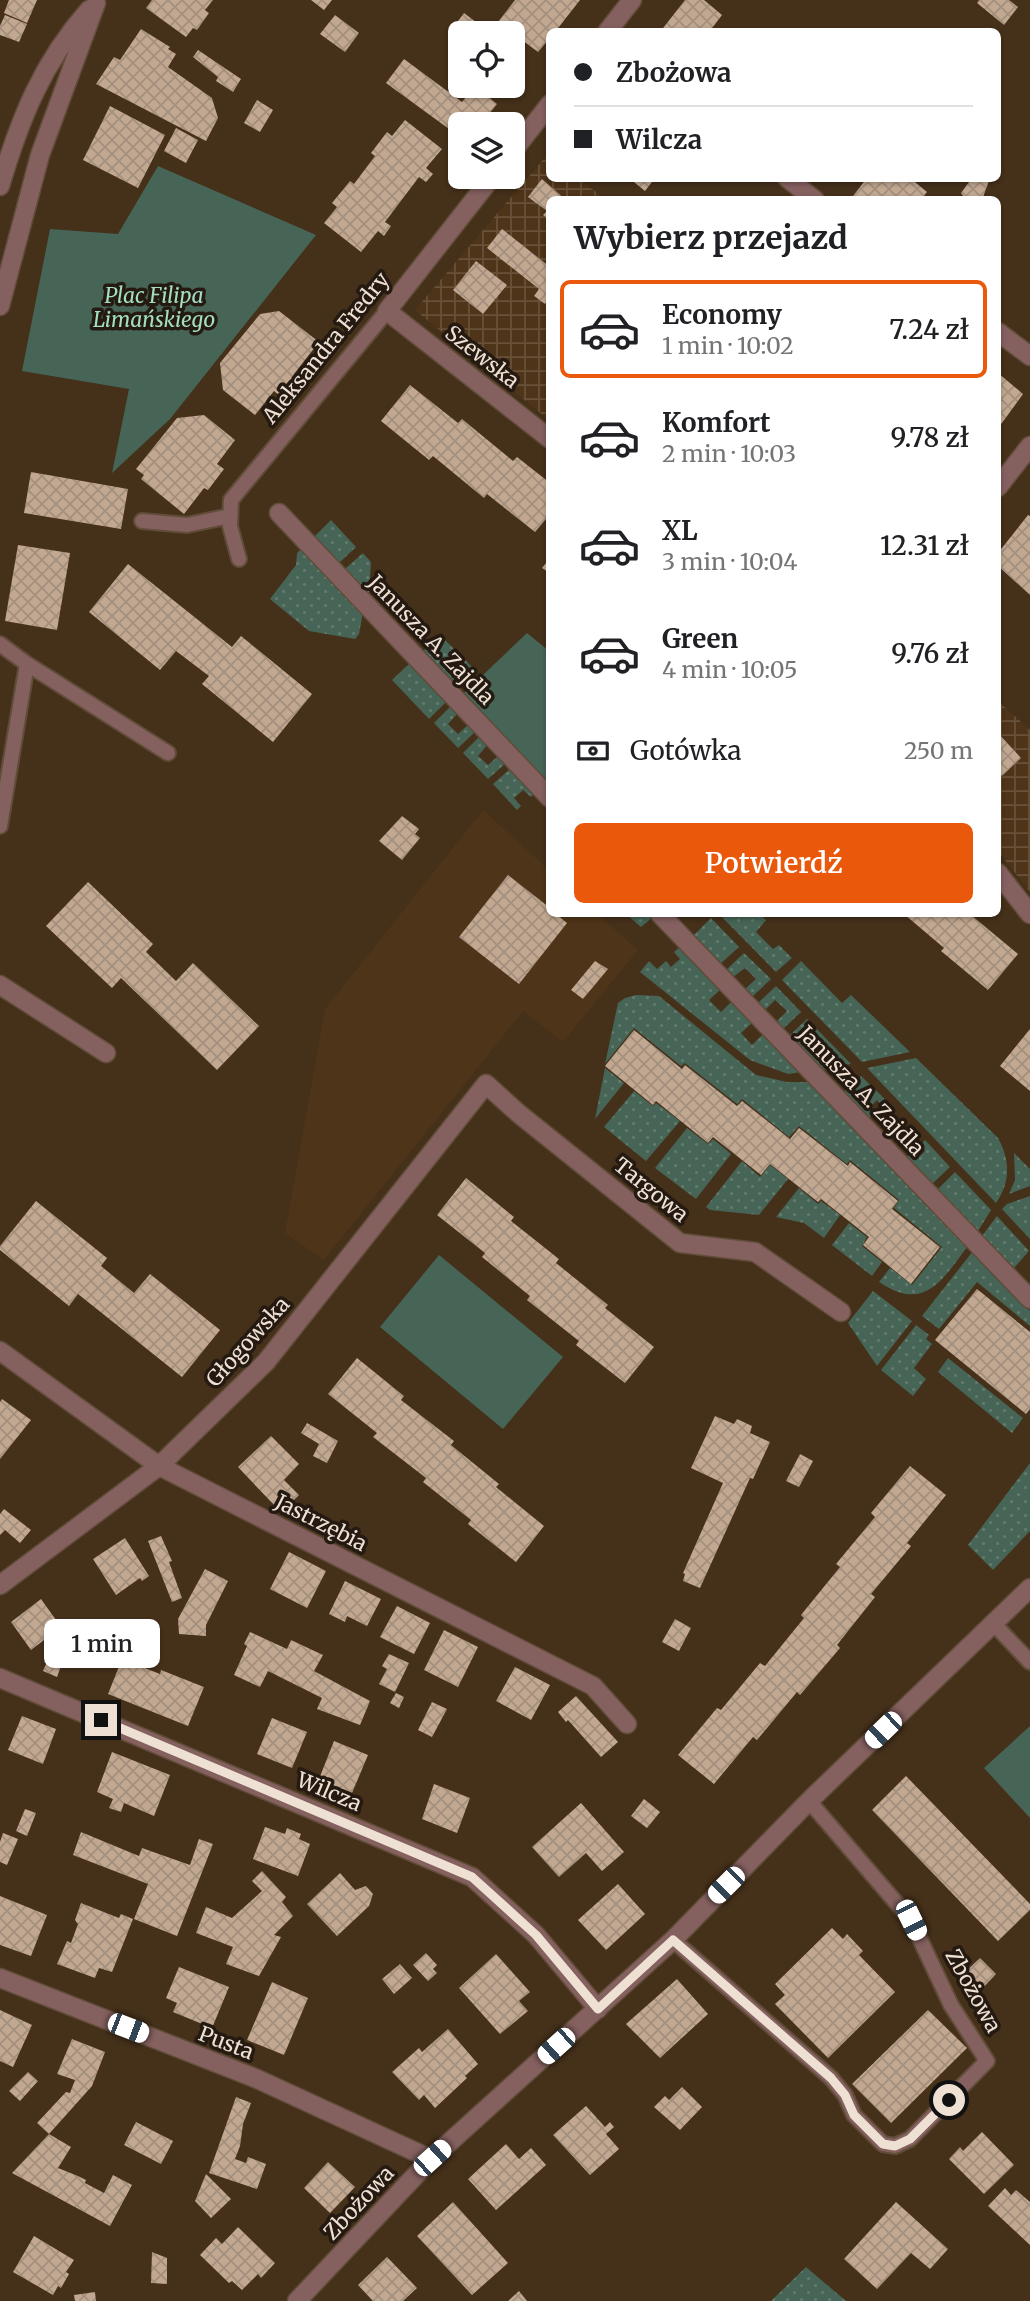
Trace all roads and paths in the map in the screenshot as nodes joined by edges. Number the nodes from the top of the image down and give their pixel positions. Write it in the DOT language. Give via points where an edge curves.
graph roads {
  1 [pos="632,0"];
  2 [pos="97,1"];
  3 [pos="610,28"];
  4 [pos="546,109"];
  5 [pos="525,136"];
  6 [pos="3,166"];
  7 [pos="33,179"];
  8 [pos="791,182"];
  9 [pos="0,186"];
  10 [pos="483,189"];
  11 [pos="806,196"];
  12 [pos="0,306"];
  13 [pos="387,311"];
  14 [pos="1001,334"];
  15 [pos="1030,356"];
  16 [pos="546,436"];
  17 [pos="1030,446"];
  18 [pos="1001,484"];
  19 [pos="279,513"];
  20 [pos="230,516"];
  21 [pos="142,521"];
  22 [pos="239,559"];
  23 [pos="0,644"];
  24 [pos="27,664"];
  25 [pos="168,753"];
  26 [pos="546,794"];
  27 [pos="0,826"];
  28 [pos="1001,877"];
  29 [pos="1030,914"];
  30 [pos="663,917"];
  31 [pos="0,985"];
  32 [pos="106,1052"];
  33 [pos="486,1084"];
  34 [pos="1030,1299"];
  35 [pos="841,1312"];
  36 [pos="0,1350"];
  37 [pos="159,1466"];
  38 [pos="0,1585"];
  39 [pos="1030,1588"];
  40 [pos="994,1624"];
  41 [pos="1030,1662"];
  42 [pos="0,1678"];
  43 [pos="627,1724"];
  44 [pos="809,1801"];
  45 [pos="673,1940"];
  46 [pos="0,1978"];
  47 [pos="598,2009"];
  48 [pos="432,2158"];
  49 [pos="297,2301"];
  1 -- 3 [label="street"];
  2 -- 6 [label="street" via="47,65"];
  2 -- 7 [label="street"];
  4 -- 5 [label="street"];
  6 -- 7 [label="street"];
  6 -- 9 [label="street"];
  7 -- 12 [label="street"];
  8 -- 11 [label="street"];
  10 -- 13 [label="street, Aleksandra Fredry"];
  13 -- 16 [label="street, Szewska"];
  13 -- 20 [label="lane, Aleksandra Fredry" via="231,500"];
  14 -- 15 [label="street"];
  17 -- 18 [label="street"];
  19 -- 26 [label="street, Janusza A. Zajdla"];
  20 -- 21 [label="lane" via="187,526"];
  20 -- 22 [label="lane"];
  23 -- 24 [label="lane"];
  24 -- 25 [label="lane"];
  24 -- 27 [label="lane"];
  28 -- 29 [label="street"];
  30 -- 34 [label="street, Janusza A. Zajdla"];
  31 -- 32 [label="street"];
  33 -- 35 [label="street, Targowa" via="680,1243 755,1252"];
  33 -- 37 [label="street, Głogowska" via="266,1362"];
  36 -- 37 [label="street, Jastrzębia"];
  37 -- 38 [label="street, Głogowska"];
  37 -- 43 [label="street, Jastrzębia" via="593,1686"];
  39 -- 40 [label="street, Zbożowa"];
  40 -- 41 [label="lane"];
  40 -- 44 [label="street, Zbożowa"];
  42 -- 47 [label="street, Wilcza" via="472,1877 536,1935"];
  44 -- 45 [label="street, Zbożowa"];
  44 -- 45 [label="lane, Zbożowa" via="911,1920 951,2005 987,2061 910,2139 895,2146 883,2144 854,2115 831,2078"];
  45 -- 47 [label="street, Zbożowa"];
  46 -- 48 [label="street, Pusta" via="255,2078"];
  47 -- 48 [label="street, Zbożowa"];
  48 -- 49 [label="street, Zbożowa"];
}
